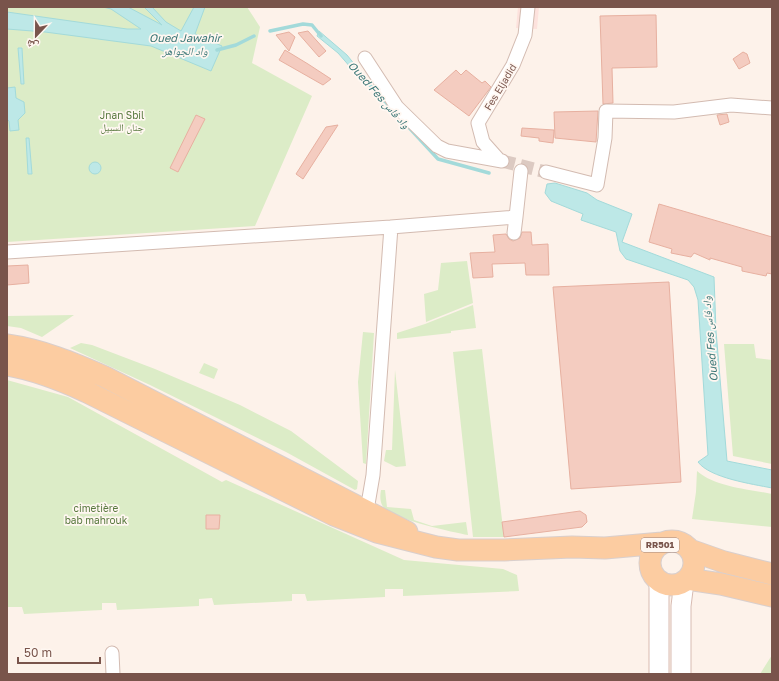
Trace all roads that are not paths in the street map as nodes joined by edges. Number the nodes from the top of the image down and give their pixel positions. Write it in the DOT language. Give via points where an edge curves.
graph roads {
  1 [pos="528,7"];
  2 [pos="365,58"];
  3 [pos="772,108"];
  4 [pos="521,171"];
  5 [pos="546,172"];
  6 [pos="516,217"];
  7 [pos="391,227"];
  8 [pos="514,233"];
  9 [pos="7,252"];
  10 [pos="7,344"];
  11 [pos="7,365"];
  12 [pos="367,510"];
  13 [pos="662,543"];
  14 [pos="436,547"];
  15 [pos="605,548"];
  16 [pos="690,550"];
  17 [pos="772,574"];
  18 [pos="655,575"];
  19 [pos="686,580"];
  20 [pos="772,596"];
  21 [pos="112,653"];
  22 [pos="113,674"];
  23 [pos="659,674"];
  24 [pos="681,674"];
  1 -- 2 [label="street, Fes Eljadid" via="525,35 514,65 478,123 483,142 500,161 447,151 437,146 397,106"];
  3 -- 5 [label="street" via="730,105 674,112 606,111 605,138 597,185"];
  4 -- 6 [label="street"];
  6 -- 7 [label="street"];
  6 -- 8 [label="street"];
  7 -- 9 [label="street"];
  7 -- 12 [label="street" via="373,475"];
  10 -- 12 [label="main road" via="65,359 98,374"];
  11 -- 14 [label="main road" via="54,377 87,392 334,516 377,532"];
  12 -- 14 [label="main road"];
  13 -- 15 [label="main road"];
  13 -- 16 [label="main road, RR501" via="674,541"];
  13 -- 18 [label="main road, RR501" via="652,554"];
  14 -- 15 [label="main road" via="458,550"];
  15 -- 18 [label="main road" via="627,556"];
  16 -- 17 [label="main road, RR501" via="718,561"];
  16 -- 19 [label="main road, RR501" via="694,557 694,565"];
  18 -- 19 [label="main road" via="672,585"];
  18 -- 23 [label="main road, RR501"];
  19 -- 20 [label="main road" via="721,584"];
  19 -- 24 [label="main road, RR501" via="681,606"];
  21 -- 22 [label="street"];
}
